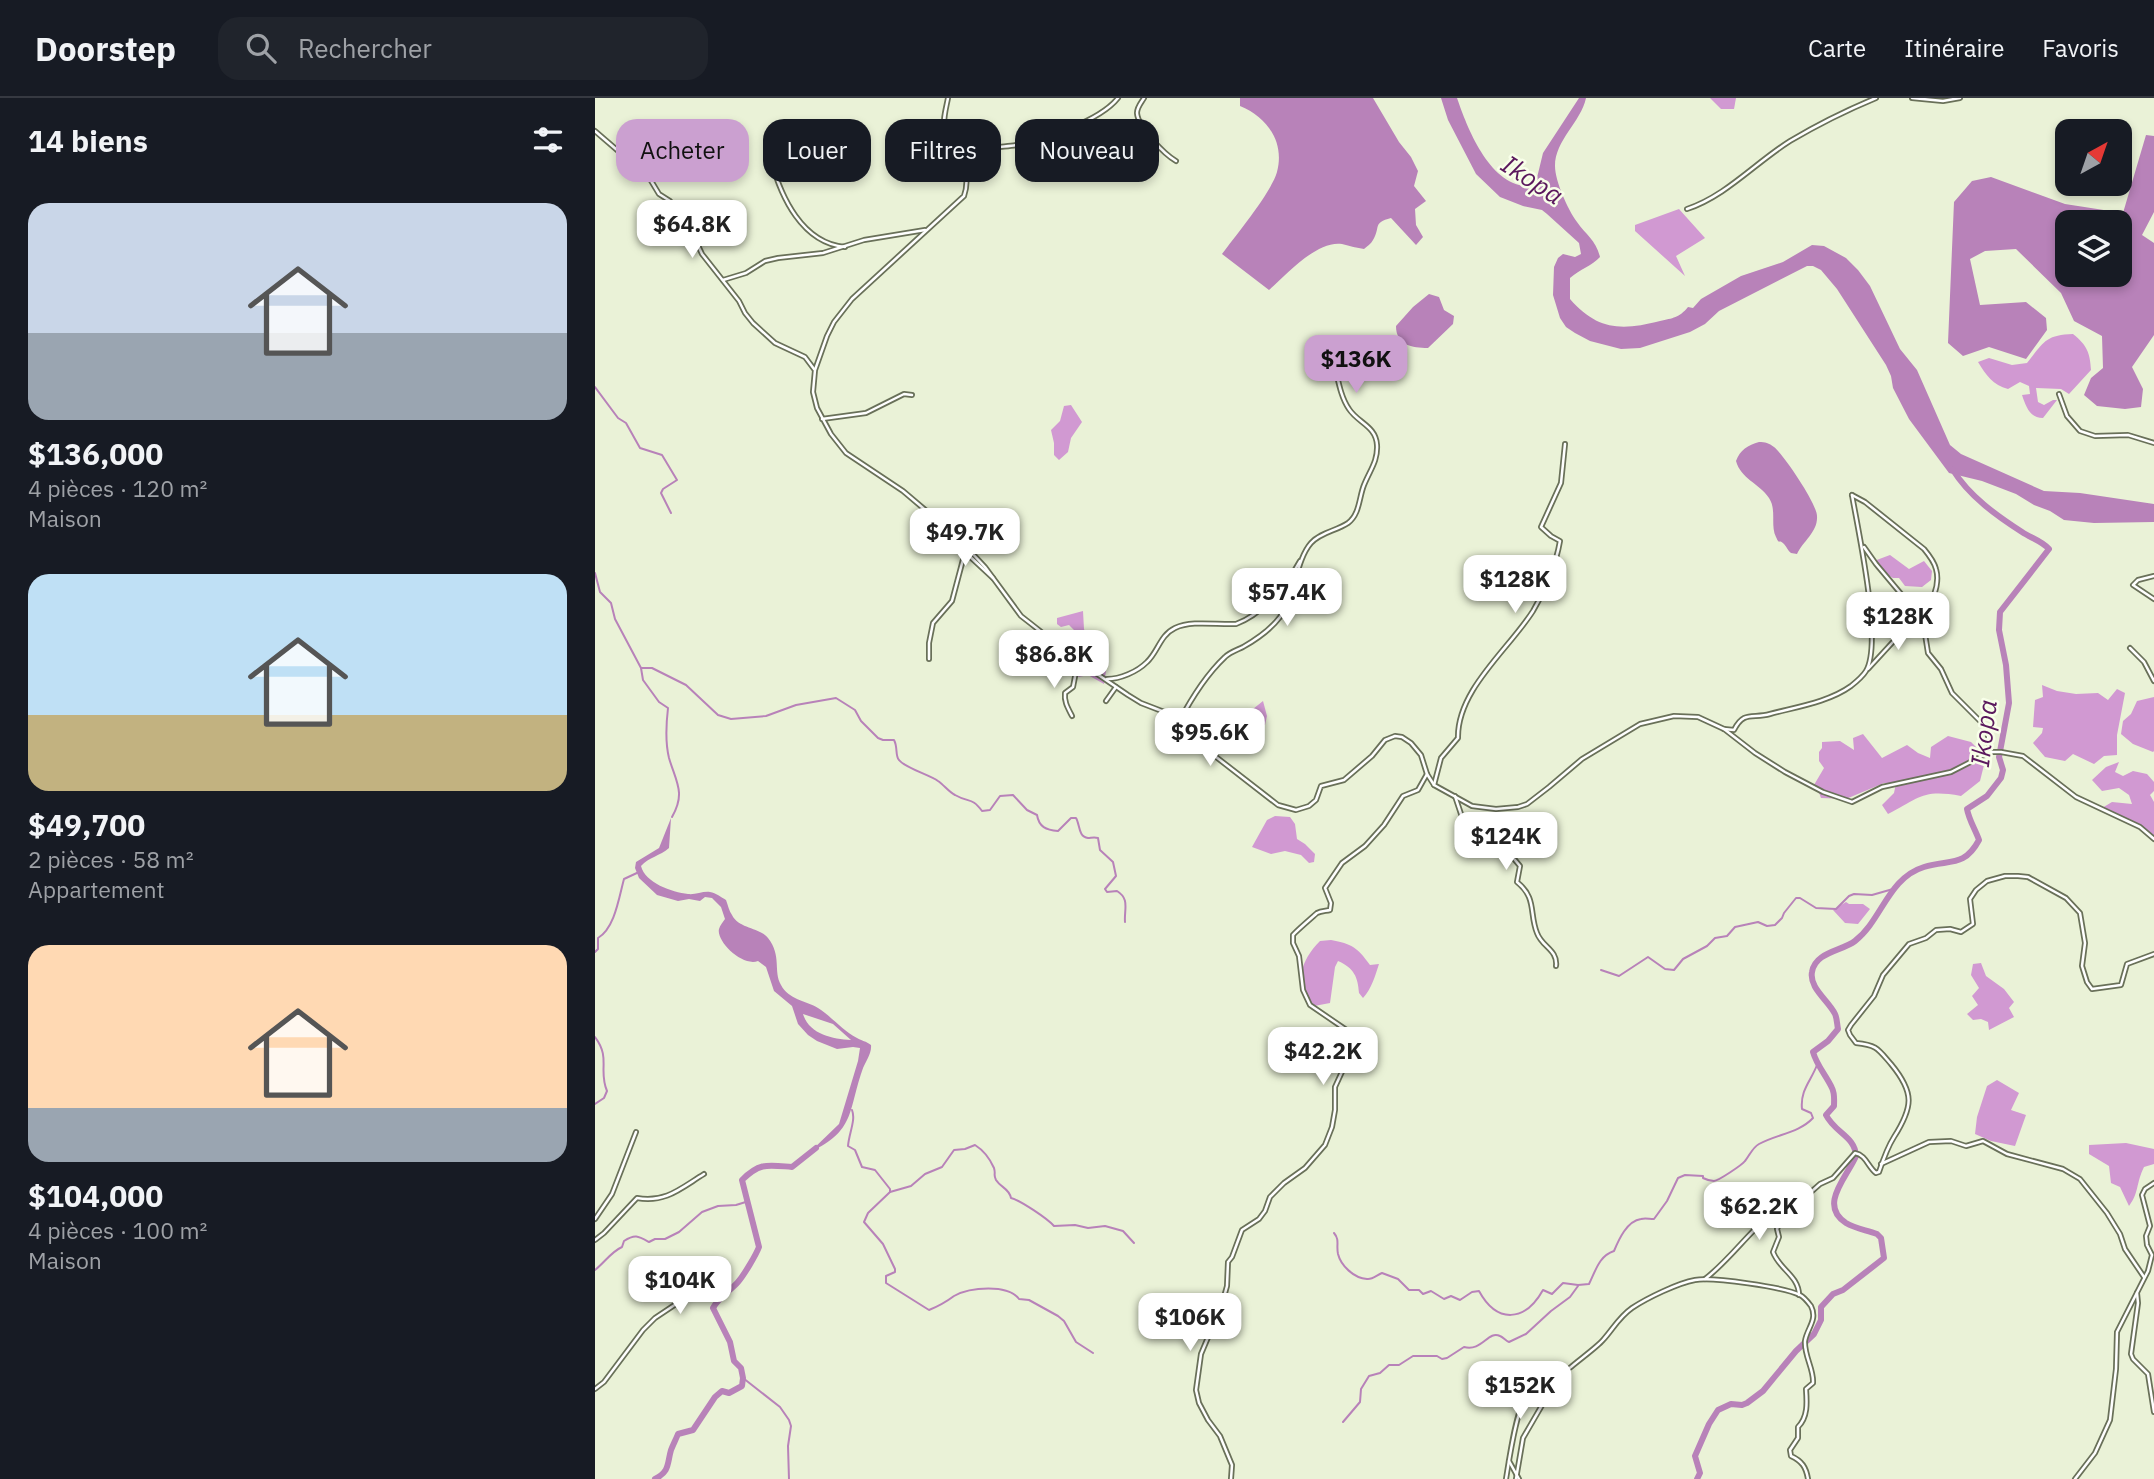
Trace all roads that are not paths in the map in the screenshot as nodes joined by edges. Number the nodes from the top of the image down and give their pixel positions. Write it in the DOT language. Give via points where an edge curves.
graph roads {
  1 [pos="948,98"];
  2 [pos="1118,98"];
  3 [pos="1144,98"];
  4 [pos="1877,98"];
  5 [pos="1912,98"];
  6 [pos="1960,98"];
  7 [pos="944,119"];
  8 [pos="595,131"];
  9 [pos="1001,148"];
  10 [pos="1176,161"];
  11 [pos="777,182"];
  12 [pos="966,182"];
  13 [pos="1687,209"];
  14 [pos="928,229"];
  15 [pos="846,247"];
  16 [pos="722,280"];
  17 [pos="1334,363"];
  18 [pos="815,370"];
  19 [pos="2059,394"];
  20 [pos="912,395"];
  21 [pos="822,419"];
  22 [pos="2154,443"];
  23 [pos="1565,444"];
  24 [pos="956,536"];
  25 [pos="1862,544"];
  26 [pos="965,552"];
  27 [pos="1303,555"];
  28 [pos="2154,576"];
  29 [pos="995,579"];
  30 [pos="2154,598"];
  31 [pos="1914,620"];
  32 [pos="2130,648"];
  33 [pos="929,659"];
  34 [pos="1078,661"];
  35 [pos="1868,670"];
  36 [pos="1104,679"];
  37 [pos="2154,681"];
  38 [pos="1115,687"];
  39 [pos="1106,701"];
  40 [pos="1072,716"];
  41 [pos="1179,722"];
  42 [pos="1724,729"];
  43 [pos="1990,752"];
  44 [pos="1427,774"];
  45 [pos="1434,785"];
  46 [pos="1455,796"];
  47 [pos="2154,839"];
  48 [pos="2154,954"];
  49 [pos="1556,966"];
  50 [pos="636,1132"];
  51 [pos="1881,1164"];
  52 [pos="704,1174"];
  53 [pos="2154,1183"];
  54 [pos="1808,1194"];
  55 [pos="595,1219"];
  56 [pos="595,1240"];
  57 [pos="2144,1277"];
  58 [pos="1705,1279"];
  59 [pos="696,1283"];
  60 [pos="2137,1293"];
  61 [pos="1799,1295"];
  62 [pos="1559,1376"];
  63 [pos="595,1390"];
  64 [pos="2154,1412"];
  65 [pos="1509,1461"];
  66 [pos="1517,1477"];
  67 [pos="1231,1479"];
  68 [pos="1506,1479"];
  69 [pos="1808,1479"];
  70 [pos="2075,1479"];
  1 -- 7 [label="street"];
  2 -- 9 [label="street" via="1110,108 1062,132"];
  3 -- 10 [label="street" via="1138,118"];
  4 -- 13 [label="street" via="1790,142"];
  5 -- 6 [label="street"];
  8 -- 16 [label="street" via="645,169 656,190 689,226 702,254"];
  11 -- 15 [label="street" via="793,214 824,242"];
  12 -- 14 [label="street" via="964,195"];
  14 -- 15 [label="street"];
  14 -- 18 [label="street" via="842,310"];
  15 -- 16 [label="street" via="765,261"];
  16 -- 18 [label="street" via="765,334 806,357"];
  17 -- 27 [label="street" via="1348,408 1376,437 1375,464 1354,518 1322,534"];
  18 -- 21 [label="street" via="813,392"];
  19 -- 22 [label="street" via="2067,416 2080,431 2095,436 2128,435"];
  20 -- 21 [label="street" via="866,413"];
  21 -- 24 [label="street" via="846,453 903,491"];
  23 -- 45 [label="street" via="1561,483 1541,527 1560,541 1557,559 1534,610 1470,695 1458,738 1441,758"];
  24 -- 26 [label="street"];
  24 -- 29 [label="street"];
  25 -- 31 [label="street" via="1912,607"];
  25 -- 31 [label="street" via="1852,495 1931,559 1937,572 1930,605 1917,612"];
  25 -- 35 [label="street" via="1873,635"];
  26 -- 29 [label="street"];
  26 -- 33 [label="street" via="952,601 933,623"];
  27 -- 36 [label="street" via="1278,592 1252,616 1236,624 1175,628 1147,662 1120,679"];
  27 -- 41 [label="street" via="1283,613 1256,639 1227,655"];
  28 -- 30 [label="street" via="2133,585"];
  29 -- 34 [label="street" via="1021,616"];
  31 -- 35 [label="street"];
  31 -- 43 [label="street" via="1952,693 1987,728"];
  32 -- 37 [label="street"];
  34 -- 36 [label="street"];
  34 -- 40 [label="street" via="1073,687 1065,693"];
  35 -- 42 [label="street" via="1840,692 1761,717 1745,717 1734,730"];
  36 -- 38 [label="street"];
  38 -- 39 [label="street"];
  38 -- 41 [label="street"];
  41 -- 44 [label="street" via="1210,753 1278,805 1296,810 1316,800 1321,786 1344,780 1385,740 1395,736 1411,743"];
  42 -- 43 [label="street" via="1785,772 1852,802 1882,787 1951,772"];
  42 -- 46 [label="street" via="1698,717 1674,716 1640,724 1582,759 1518,807 1472,806"];
  43 -- 47 [label="street" via="2024,756 2076,797 2140,827"];
  44 -- 45 [label="street"];
  44 -- 67 [label="street" via="1418,790 1403,796 1365,846 1342,863 1325,888 1330,910 1320,911 1293,934 1310,1005 1348,1031 1352,1050 1335,1087 1335,1110 1325,1145 1270,1197 1259,1219 1242,1230 1228,1262 1222,1304 1201,1354 1196,1390 1199,1403 1220,1436 1232,1465"];
  45 -- 46 [label="street"];
  46 -- 49 [label="street" via="1474,839 1505,848 1520,866 1517,882 1530,897 1536,930 1556,956"];
  48 -- 51 [label="street" via="2127,964 2121,985 2092,989 2082,967 2085,943 2080,913 2066,898 2028,877 1987,881 1970,899 1973,924 1961,932 1936,930 1909,944 1882,975 1874,996 1848,1030 1856,1043 1872,1044 1883,1054 1907,1085 1908,1112"];
  50 -- 55 [label="street" via="612,1194"];
  51 -- 54 [label="street" via="1876,1173 1855,1153 1833,1178"];
  51 -- 57 [label="street" via="1929,1142 1966,1146 1983,1141 2007,1154 2063,1168 2080,1180 2107,1213"];
  52 -- 56 [label="street" via="665,1198 637,1198"];
  53 -- 57 [label="street" via="2142,1195 2152,1255"];
  54 -- 58 [label="street" via="1774,1211"];
  54 -- 61 [label="street" via="1780,1222 1773,1252 1797,1282"];
  57 -- 60 [label="street"];
  58 -- 61 [label="street"];
  58 -- 62 [label="street" via="1681,1284 1631,1309 1602,1341"];
  59 -- 63 [label="street" via="643,1330"];
  60 -- 64 [label="street" via="2131,1354 2148,1374"];
  60 -- 70 [label="street" via="2117,1332 2109,1420 2095,1453"];
  61 -- 69 [label="street" via="1814,1315 1805,1339 1813,1382 1806,1389 1808,1404 1790,1450"];
  62 -- 65 [label="street" via="1525,1398"];
  62 -- 66 [label="street" via="1523,1438"];
  65 -- 66 [label="street"];
  65 -- 68 [label="street"];
}
